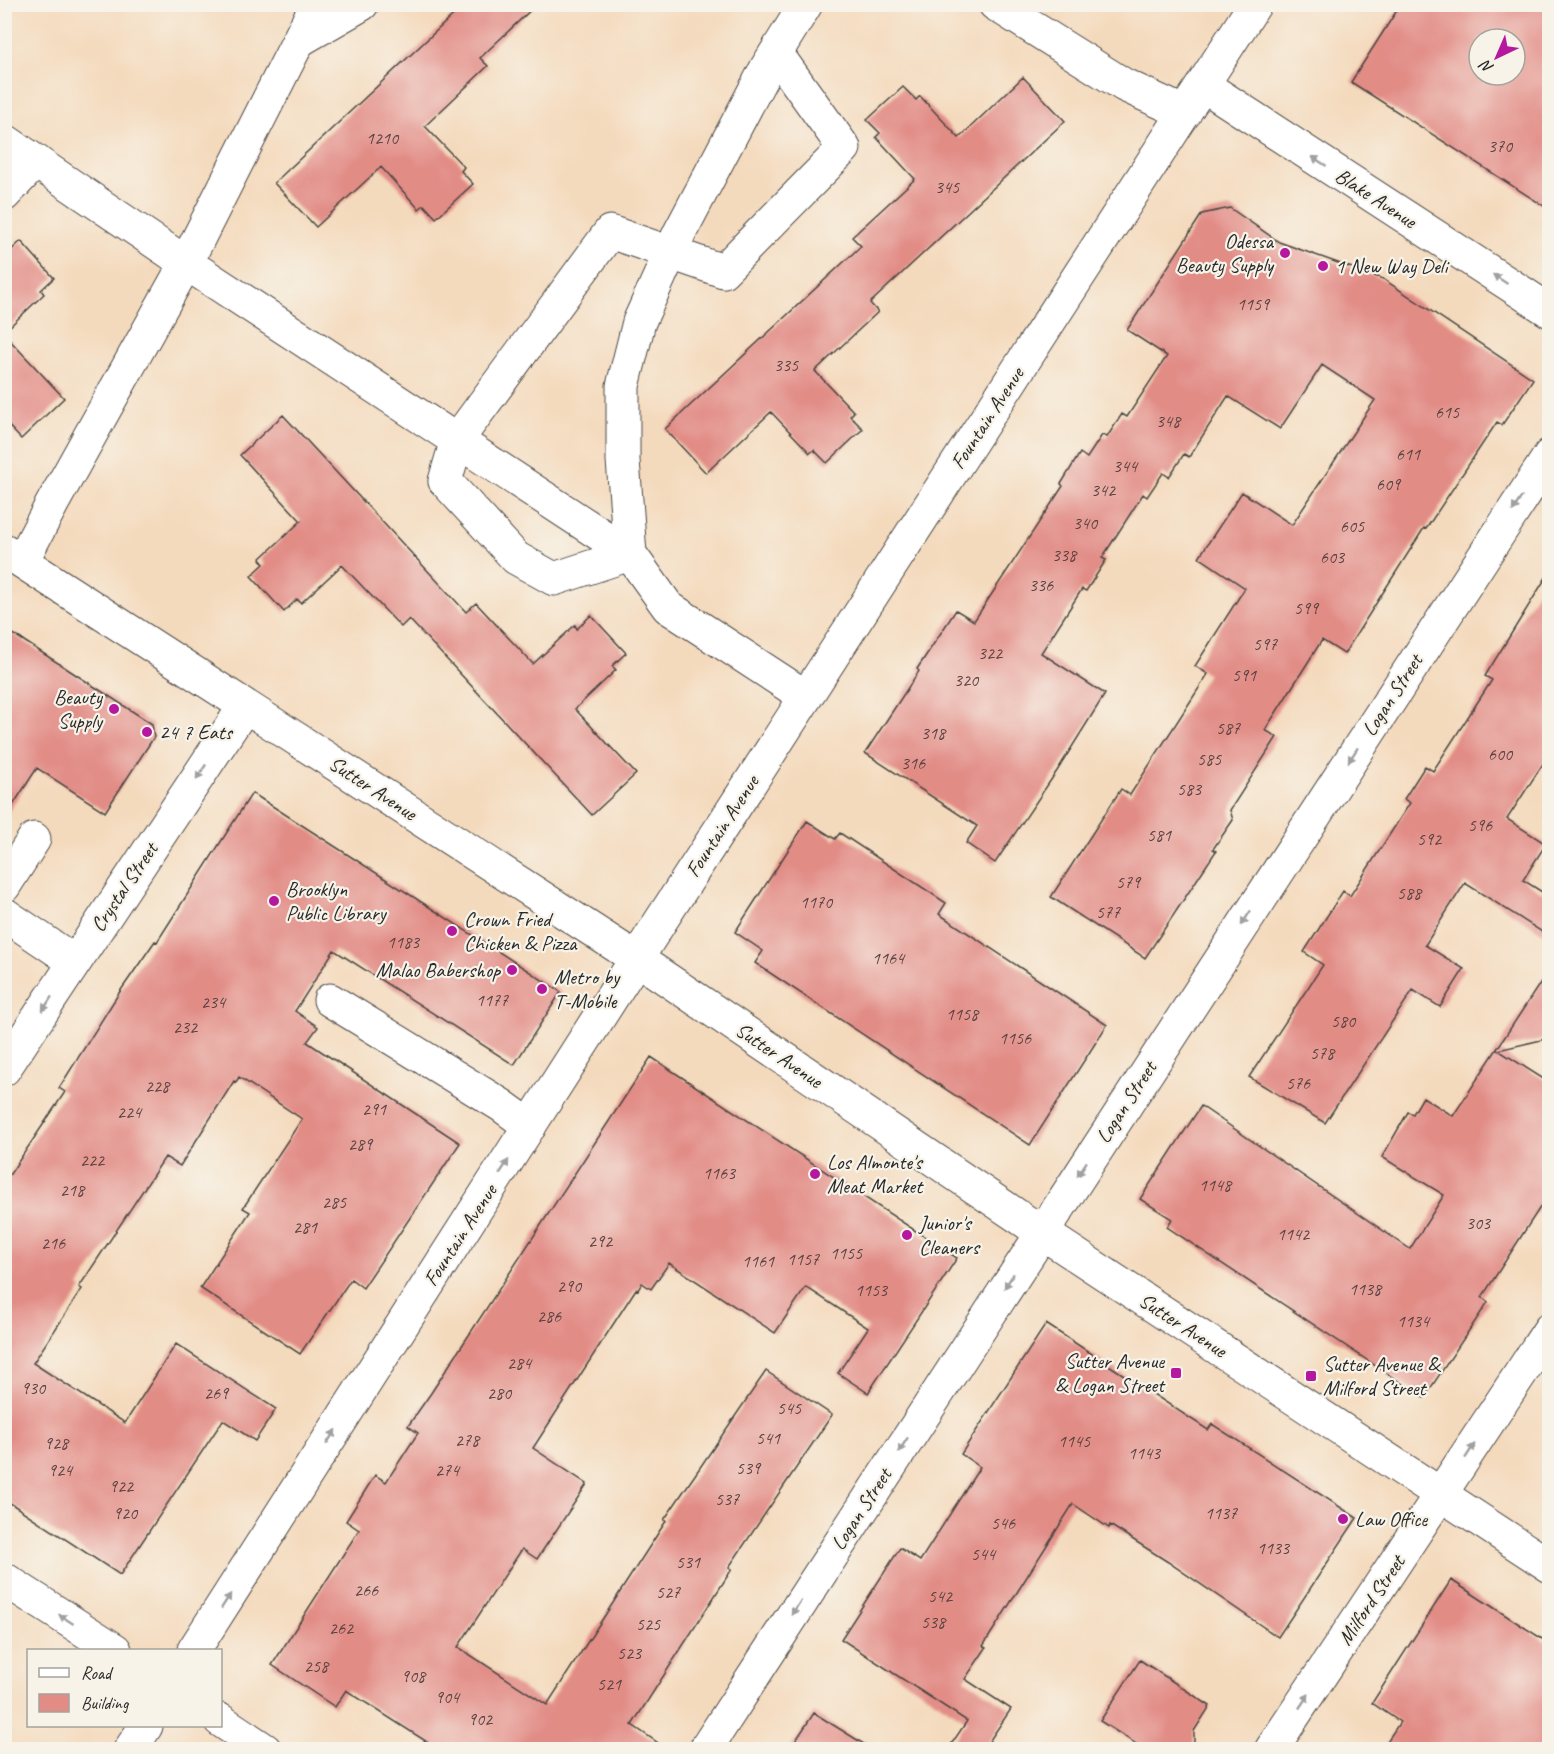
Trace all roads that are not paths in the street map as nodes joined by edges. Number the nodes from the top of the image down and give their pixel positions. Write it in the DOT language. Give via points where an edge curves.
graph roads {
  1 [pos="317,4"];
  2 [pos="362,4"];
  3 [pos="806,4"];
  4 [pos="995,4"];
  5 [pos="1255,4"];
  6 [pos="298,41"];
  7 [pos="776,53"];
  8 [pos="1203,85"];
  9 [pos="1185,113"];
  10 [pos="4,140"];
  11 [pos="36,162"];
  12 [pos="4,195"];
  13 [pos="671,253"];
  14 [pos="186,262"];
  15 [pos="1550,311"];
  16 [pos="457,440"];
  17 [pos="1550,455"];
  18 [pos="630,555"];
  19 [pos="13,556"];
  20 [pos="806,697"];
  21 [pos="245,706"];
  22 [pos="34,839"];
  23 [pos="4,886"];
  24 [pos="4,914"];
  25 [pos="637,959"];
  26 [pos="75,962"];
  27 [pos="330,1000"];
  28 [pos="4,1069"];
  29 [pos="530,1126"];
  30 [pos="1041,1232"];
  31 [pos="1550,1329"];
  32 [pos="1441,1494"];
  33 [pos="1550,1566"];
  34 [pos="4,1579"];
  35 [pos="113,1649"];
  36 [pos="195,1649"];
  37 [pos="222,1721"];
  38 [pos="145,1727"];
  39 [pos="130,1749"];
  40 [pos="264,1749"];
  41 [pos="705,1749"];
  42 [pos="1271,1749"];
  1 -- 6 [label="street"];
  2 -- 6 [label="street"];
  3 -- 7 [label="street"];
  4 -- 9 [label="street" via="1124,85"];
  5 -- 8 [label="street, Fountain Avenue"];
  6 -- 14 [label="street"];
  7 -- 13 [label="street"];
  7 -- 13 [label="street" via="844,148 723,271"];
  8 -- 9 [label="street, Fountain Avenue"];
  15 -- 8 [label="street, Blake Avenue, one-way"];
  9 -- 20 [label="street, Fountain Avenue"];
  10 -- 11 [label="street"];
  11 -- 12 [label="street"];
  11 -- 14 [label="street"];
  13 -- 16 [label="street" via="610,232"];
  13 -- 18 [label="street" via="639,322 623,386 623,460"];
  14 -- 16 [label="street"];
  14 -- 19 [label="street" via="51,504"];
  16 -- 18 [label="street"];
  16 -- 18 [label="street" via="445,481 516,558 554,579"];
  17 -- 30 [label="street, Logan Street, one-way"];
  18 -- 20 [label="street" via="668,607"];
  19 -- 21 [label="street, Sutter Avenue"];
  20 -- 25 [label="street, Fountain Avenue"];
  21 -- 25 [label="street, Sutter Avenue"];
  21 -- 26 [label="street, Crystal Street, one-way"];
  22 -- 23 [label="street"];
  24 -- 26 [label="street"];
  25 -- 29 [label="street, Fountain Avenue"];
  25 -- 30 [label="street, Sutter Avenue"];
  26 -- 28 [label="street, Crystal Street, one-way"];
  27 -- 29 [label="street"];
  36 -- 29 [label="street, Fountain Avenue, one-way"];
  30 -- 32 [label="street, Sutter Avenue"];
  30 -- 41 [label="street, Logan Street, one-way"];
  32 -- 31 [label="street, Milford Street, one-way"];
  32 -- 33 [label="street, Sutter Avenue"];
  42 -- 32 [label="street, Milford Street, one-way"];
  35 -- 34 [label="street, one-way"];
  37 -- 40 [label="street"];
  38 -- 39 [label="street"];
}
